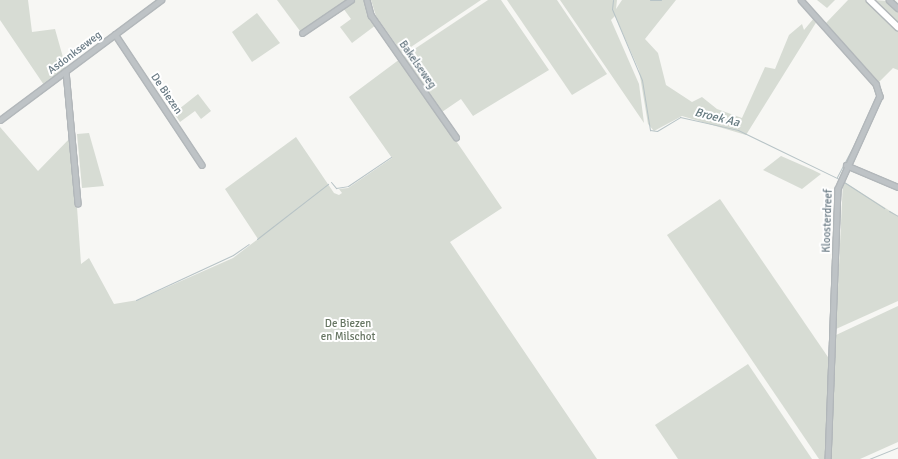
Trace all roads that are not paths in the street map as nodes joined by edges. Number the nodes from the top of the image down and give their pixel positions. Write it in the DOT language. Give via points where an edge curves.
graph roads {
  1 [pos="160,0"];
  2 [pos="351,0"];
  3 [pos="367,0"];
  4 [pos="801,0"];
  5 [pos="870,0"];
  6 [pos="889,0"];
  7 [pos="898,8"];
  8 [pos="898,27"];
  9 [pos="302,33"];
  10 [pos="115,34"];
  11 [pos="66,71"];
  12 [pos="0,120"];
  13 [pos="456,137"];
  14 [pos="202,165"];
  15 [pos="846,165"];
  16 [pos="898,186"];
  17 [pos="78,203"];
  18 [pos="828,459"];
  1 -- 10 [label="street, Asdonkseweg"];
  2 -- 9 [label="street"];
  3 -- 13 [label="street, Bakelseweg" via="371,15"];
  4 -- 15 [label="street, Kloosterdreef" via="878,88 880,100"];
  5 -- 8 [label="main road"];
  6 -- 7 [label="street"];
  10 -- 11 [label="street, Asdonkseweg"];
  10 -- 14 [label="street, De Biezen"];
  11 -- 12 [label="street, Asdonkseweg"];
  11 -- 17 [label="street"];
  15 -- 16 [label="street"];
  15 -- 18 [label="street, Kloosterdreef" via="838,189"];
}
